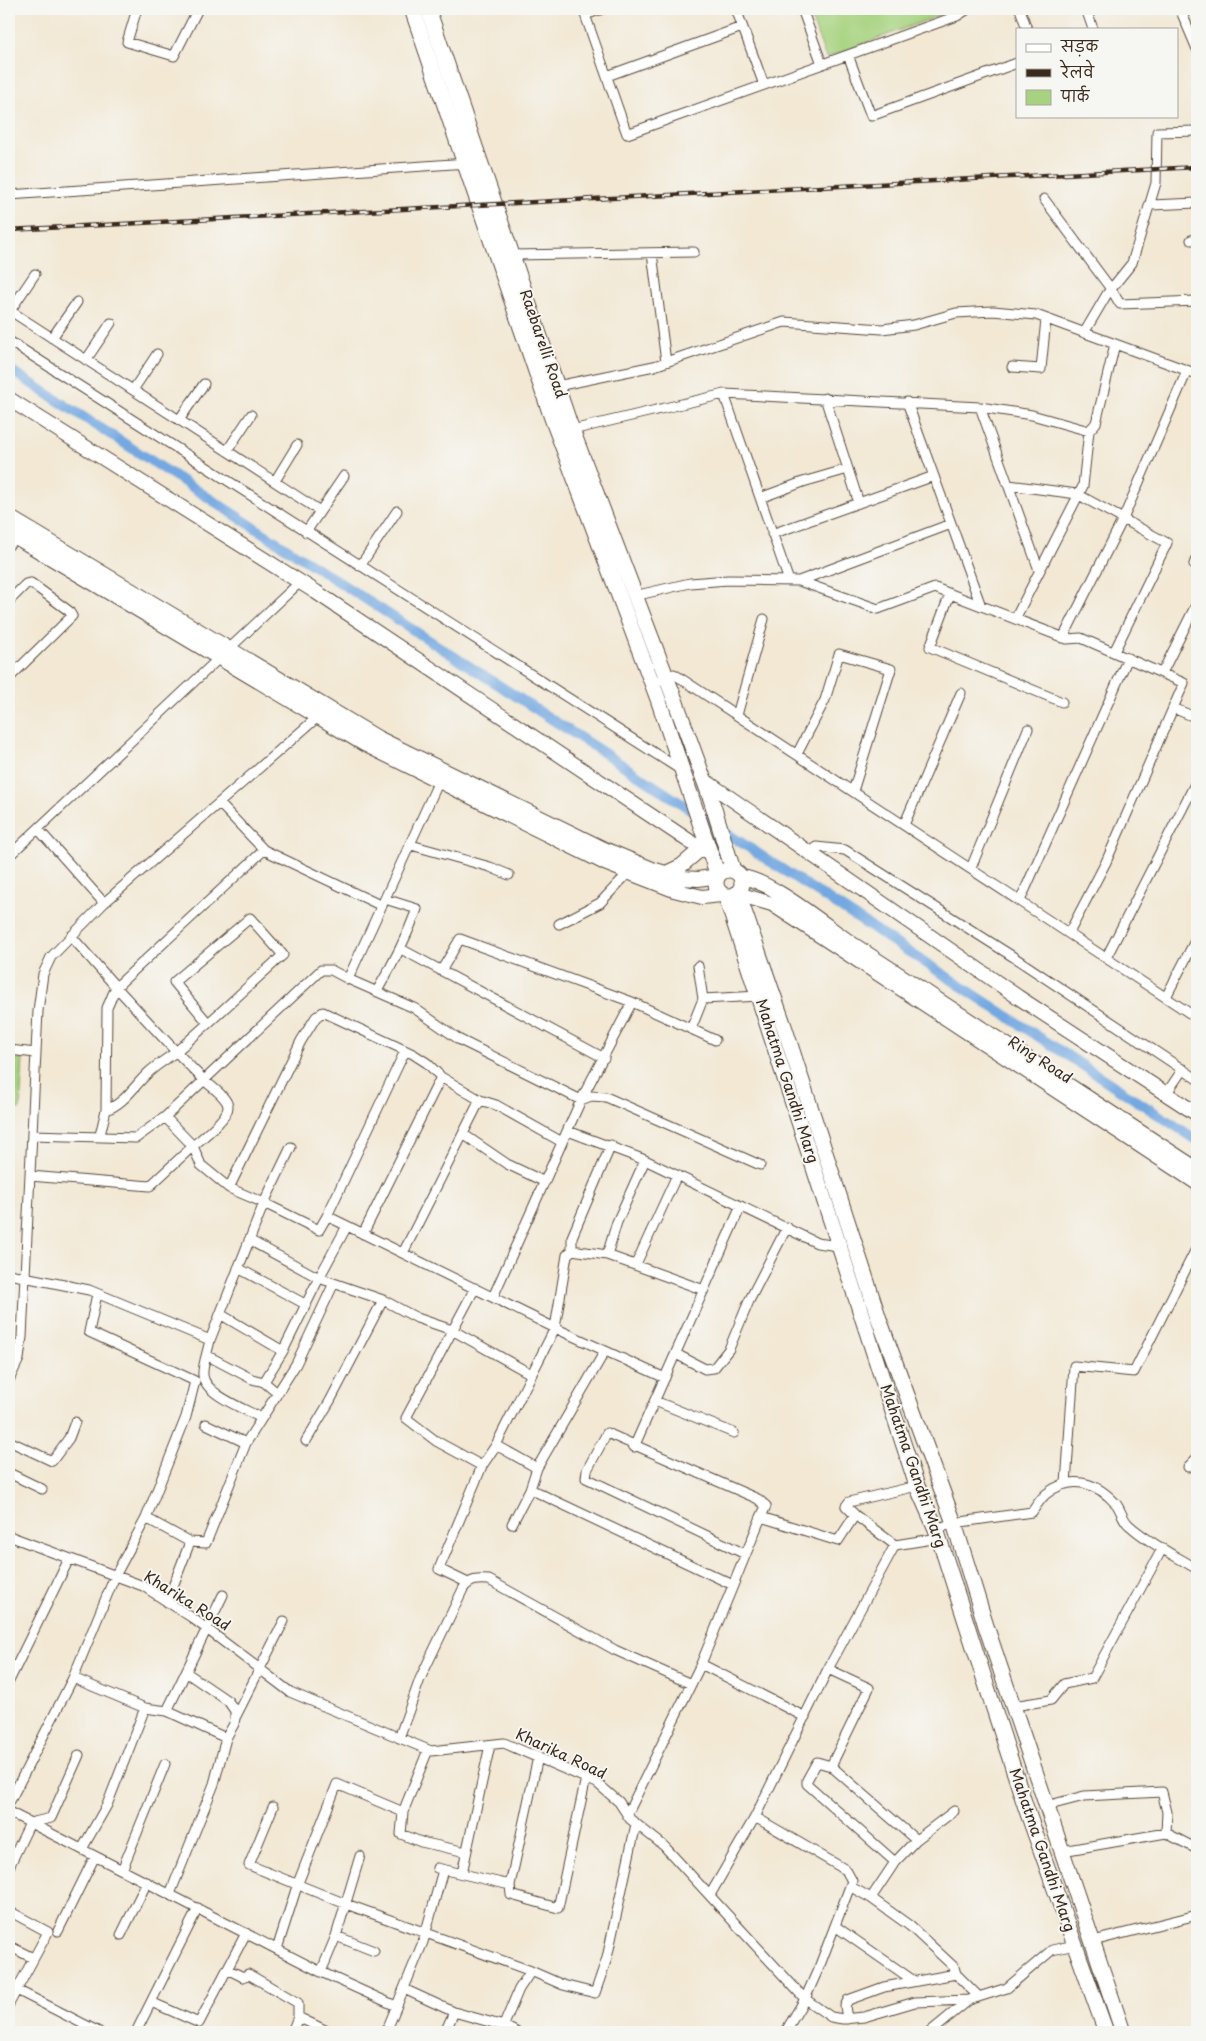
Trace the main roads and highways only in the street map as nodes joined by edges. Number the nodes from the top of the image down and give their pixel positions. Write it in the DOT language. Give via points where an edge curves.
graph roads {
  1 [pos="412,9"];
  2 [pos="428,9"];
  3 [pos="473,162"];
  4 [pos="658,680"];
  5 [pos="737,874"];
  6 [pos="718,876"];
  7 [pos="728,895"];
  8 [pos="1106,2032"];
  9 [pos="1123,2032"];
  1 -- 3 [label="main road"];
  2 -- 3 [label="main road, Raebarelli Road"];
  3 -- 4 [label="main road, Raebarelli Road" via="513,255 572,430 634,596"];
  3 -- 4 [label="main road" via="552,418"];
  4 -- 5 [label="main road" via="704,780 722,839"];
  4 -- 6 [label="main road" via="704,833 706,850"];
  5 -- 6 [label="main road" via="727,870"];
  5 -- 7 [label="main road" via="743,887"];
  6 -- 7 [label="main road" via="716,886"];
  7 -- 8 [label="main road, Mahatma Gandhi Marg" via="916,1486 937,1534 1026,1808"];
  7 -- 9 [label="main road" via="785,1029 880,1319 954,1524"];
}
